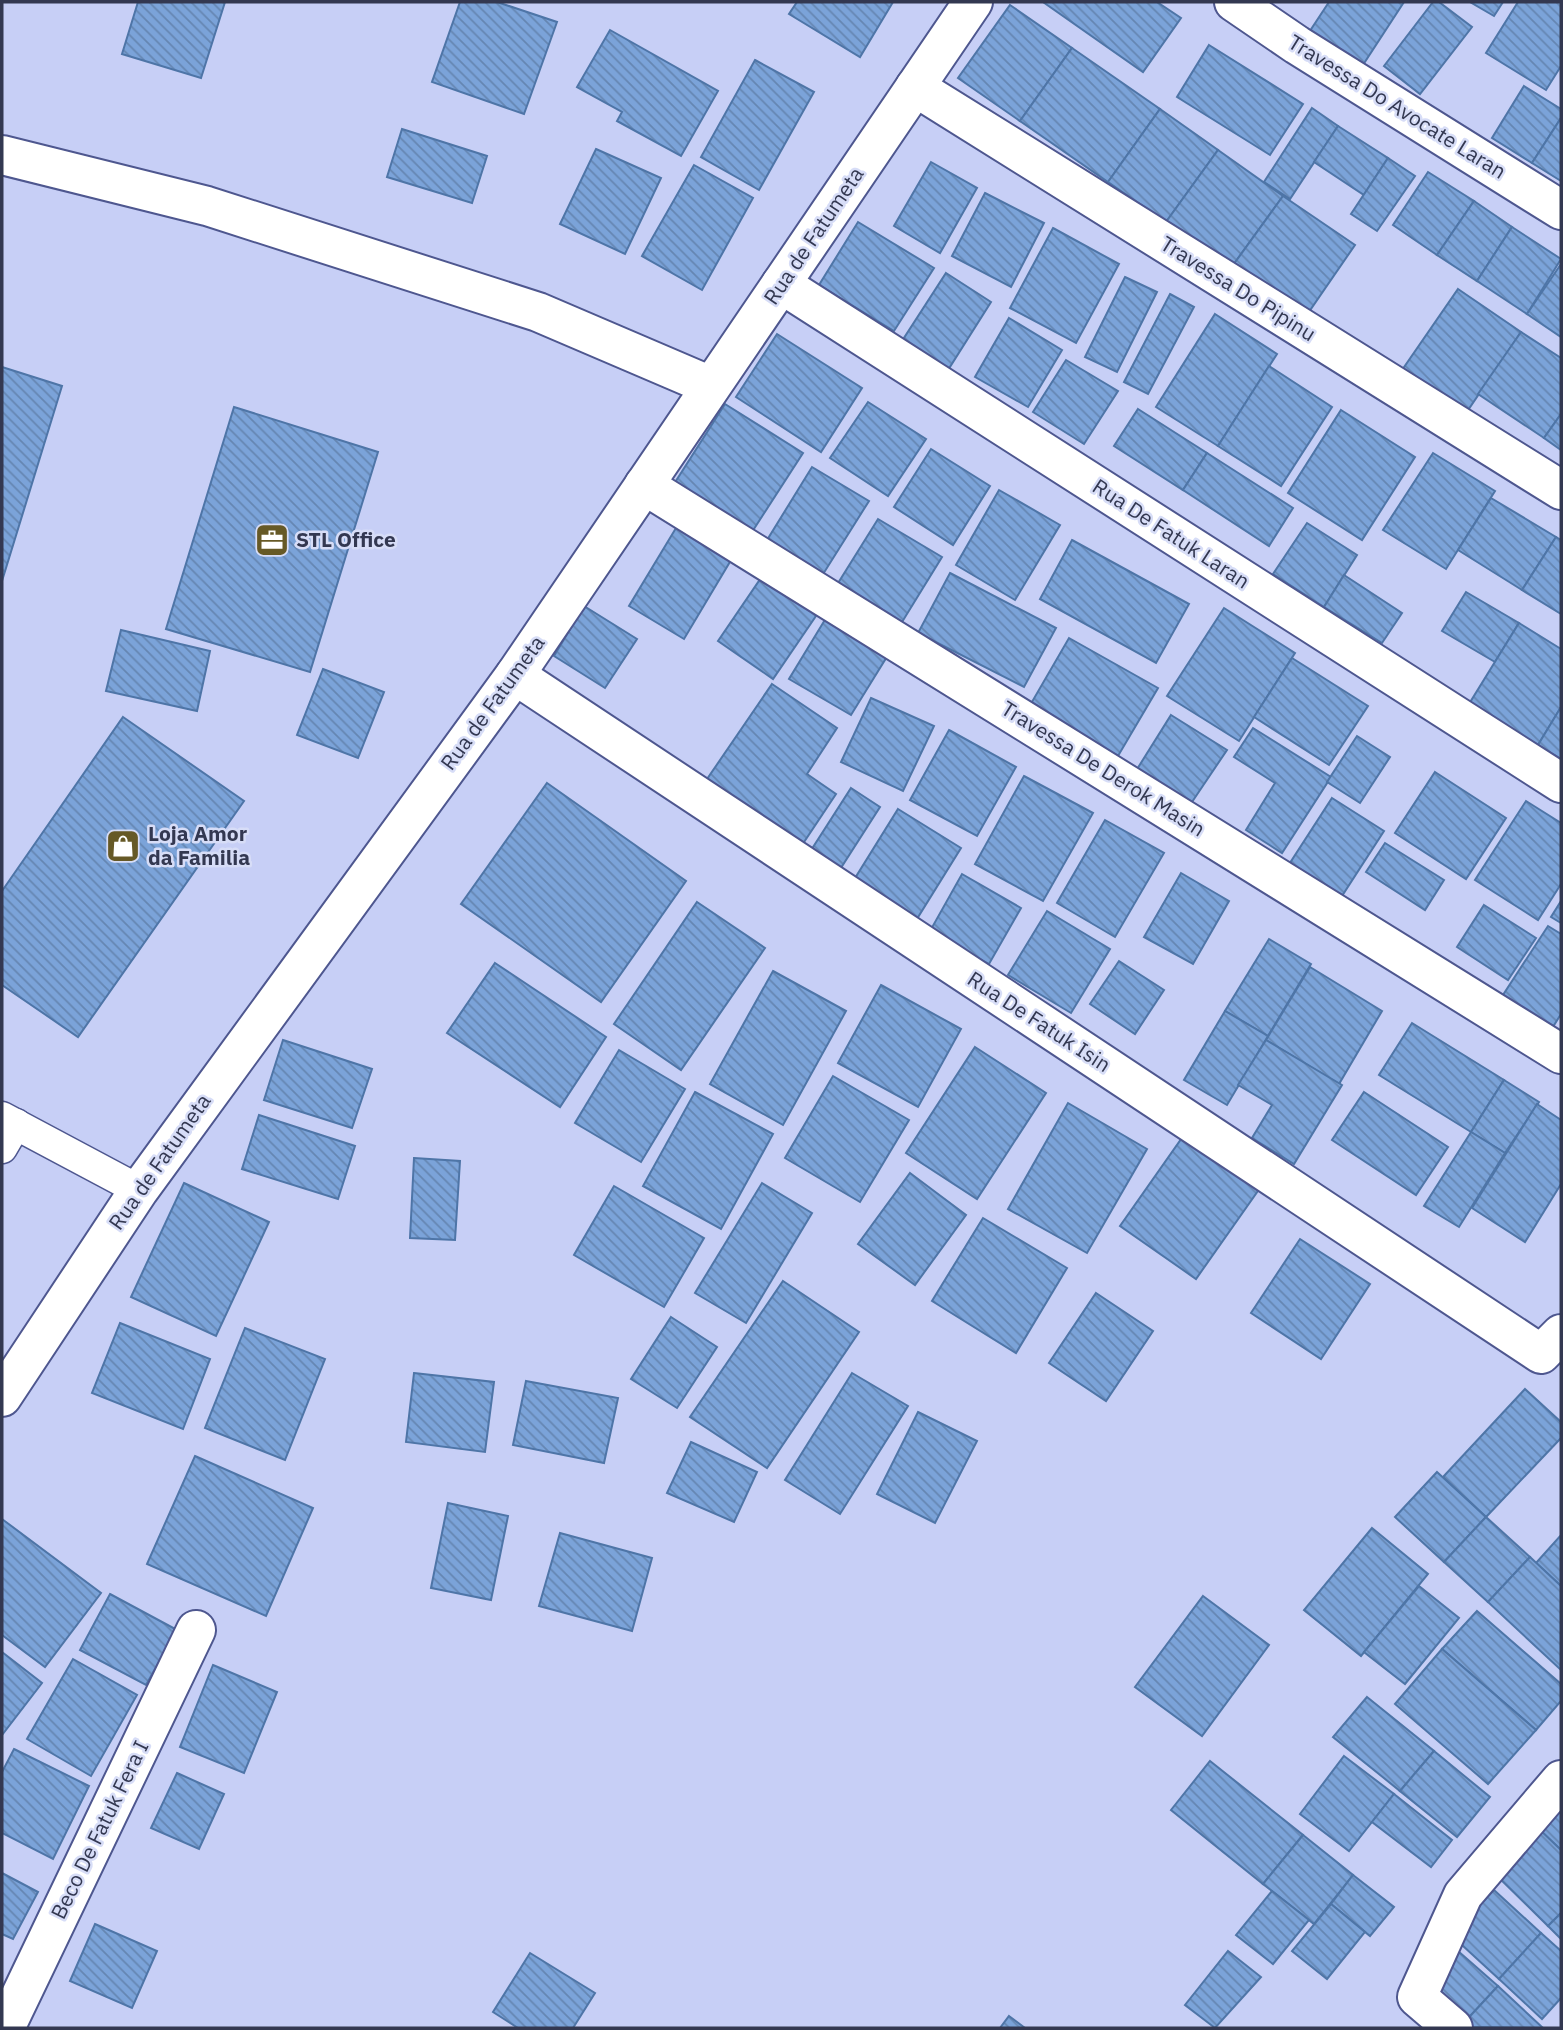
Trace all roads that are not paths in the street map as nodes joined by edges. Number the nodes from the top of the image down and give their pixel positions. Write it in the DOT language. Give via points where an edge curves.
graph roads {
  1 [pos="973,2"];
  2 [pos="1234,2"];
  3 [pos="915,87"];
  4 [pos="2,155"];
  5 [pos="1561,210"];
  6 [pos="781,284"];
  7 [pos="711,386"];
  8 [pos="645,485"];
  9 [pos="1561,490"];
  10 [pos="515,675"];
  11 [pos="1561,783"];
  12 [pos="1561,1054"];
  13 [pos="6,1130"];
  14 [pos="139,1190"];
  15 [pos="1561,1334"];
  16 [pos="2,1397"];
  17 [pos="196,1630"];
  18 [pos="1561,1780"];
  19 [pos="2,2028"];
  20 [pos="1453,2028"];
  1 -- 3 [label="street, Rua de Fatumeta"];
  2 -- 5 [label="street, Travessa Do Avocate Laran"];
  3 -- 6 [label="street, Rua de Fatumeta"];
  3 -- 9 [label="street, Travessa Do Pipinu"];
  4 -- 7 [label="street" via="207,206 524,307"];
  6 -- 7 [label="street, Rua de Fatumeta"];
  6 -- 11 [label="street, Rua De Fatuk Laran"];
  7 -- 8 [label="street, Rua de Fatumeta"];
  8 -- 10 [label="street, Rua de Fatumeta"];
  8 -- 12 [label="street, Travessa De Derok Masin"];
  10 -- 14 [label="street, Rua de Fatumeta"];
  10 -- 15 [label="street, Rua De Fatuk Isin" via="1541,1354"];
  13 -- 14 [label="lane"];
  14 -- 16 [label="street, Rua de Fatumeta"];
  17 -- 19 [label="street, Beco De Fatuk Fera I"];
  18 -- 20 [label="street" via="1463,1895 1417,1997"];
}
